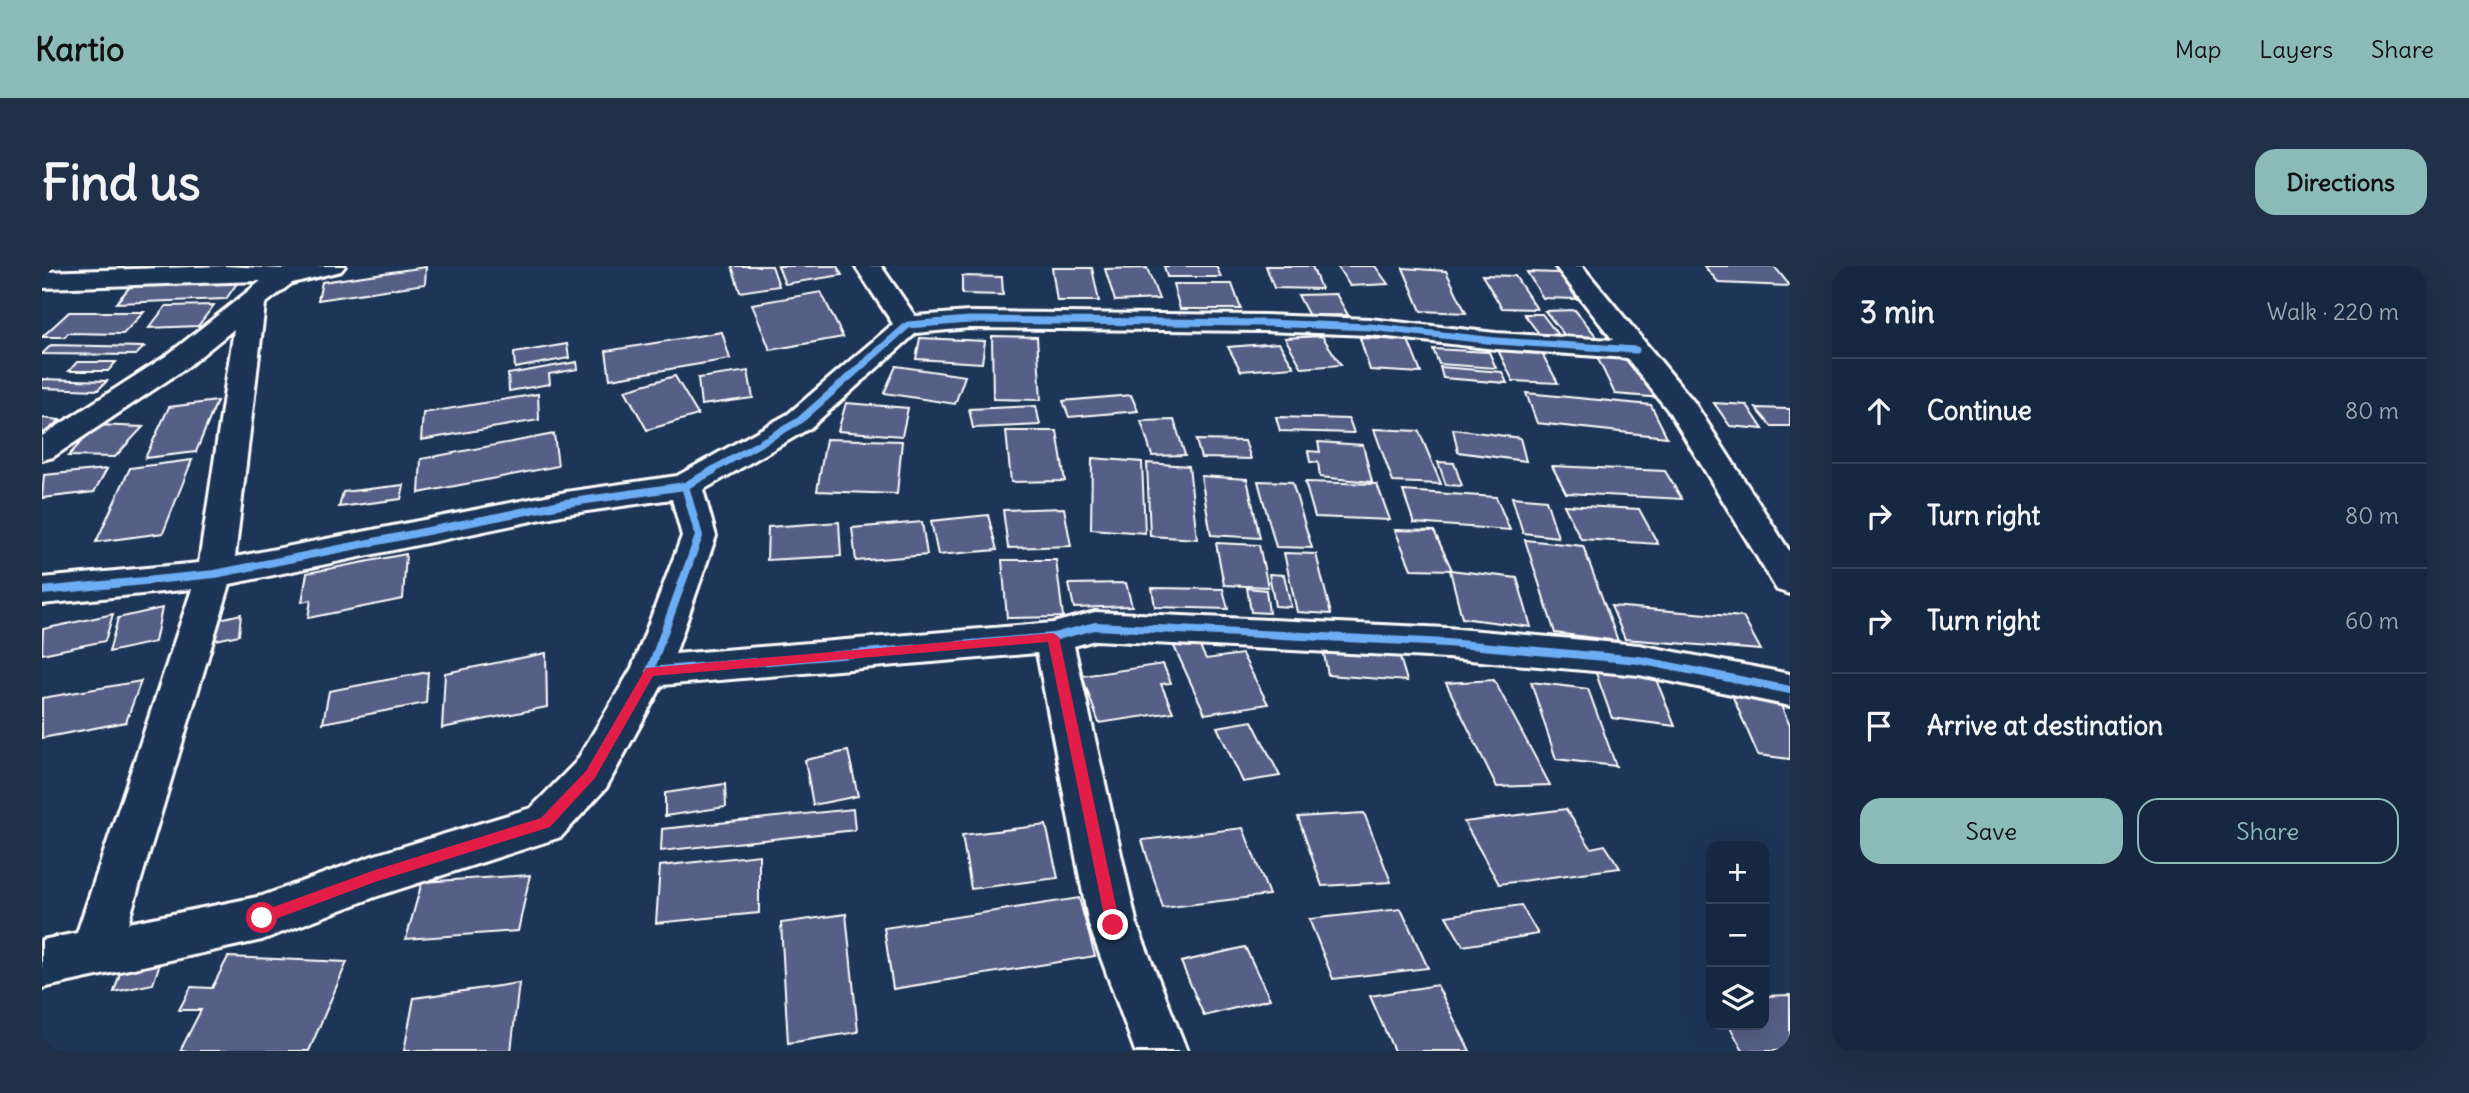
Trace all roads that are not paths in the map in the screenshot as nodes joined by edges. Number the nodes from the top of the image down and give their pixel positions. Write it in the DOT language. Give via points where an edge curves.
graph roads {
  1 [pos="332,266"];
  2 [pos="868,266"];
  3 [pos="1568,266"];
  4 [pos="283,277"];
  5 [pos="42,280"];
  6 [pos="252,301"];
  7 [pos="908,325"];
  8 [pos="1636,350"];
  9 [pos="42,450"];
  10 [pos="685,486"];
  11 [pos="215,574"];
  12 [pos="1790,581"];
  13 [pos="42,591"];
  14 [pos="1053,637"];
  15 [pos="650,671"];
  16 [pos="1790,690"];
  17 [pos="95,953"];
  18 [pos="42,964"];
  19 [pos="1161,1051"];
  1 -- 4 [label="street"];
  2 -- 7 [label="street"];
  3 -- 8 [label="street"];
  4 -- 5 [label="street" via="250,272"];
  4 -- 6 [label="street"];
  6 -- 9 [label="street" via="176,362"];
  6 -- 11 [label="street"];
  7 -- 8 [label="street" via="970,320 1264,323 1370,327"];
  7 -- 10 [label="street" via="799,421"];
  8 -- 12 [label="street" via="1683,409"];
  10 -- 11 [label="street" via="566,503"];
  10 -- 15 [label="street" via="699,536"];
  11 -- 13 [label="street"];
  11 -- 17 [label="street"];
  14 -- 15 [label="street"];
  14 -- 16 [label="street" via="1095,626 1447,643 1639,660"];
  14 -- 19 [label="street" via="1113,925"];
  15 -- 17 [label="street" via="590,775 545,823 375,876 262,918"];
  17 -- 18 [label="street"];
}
